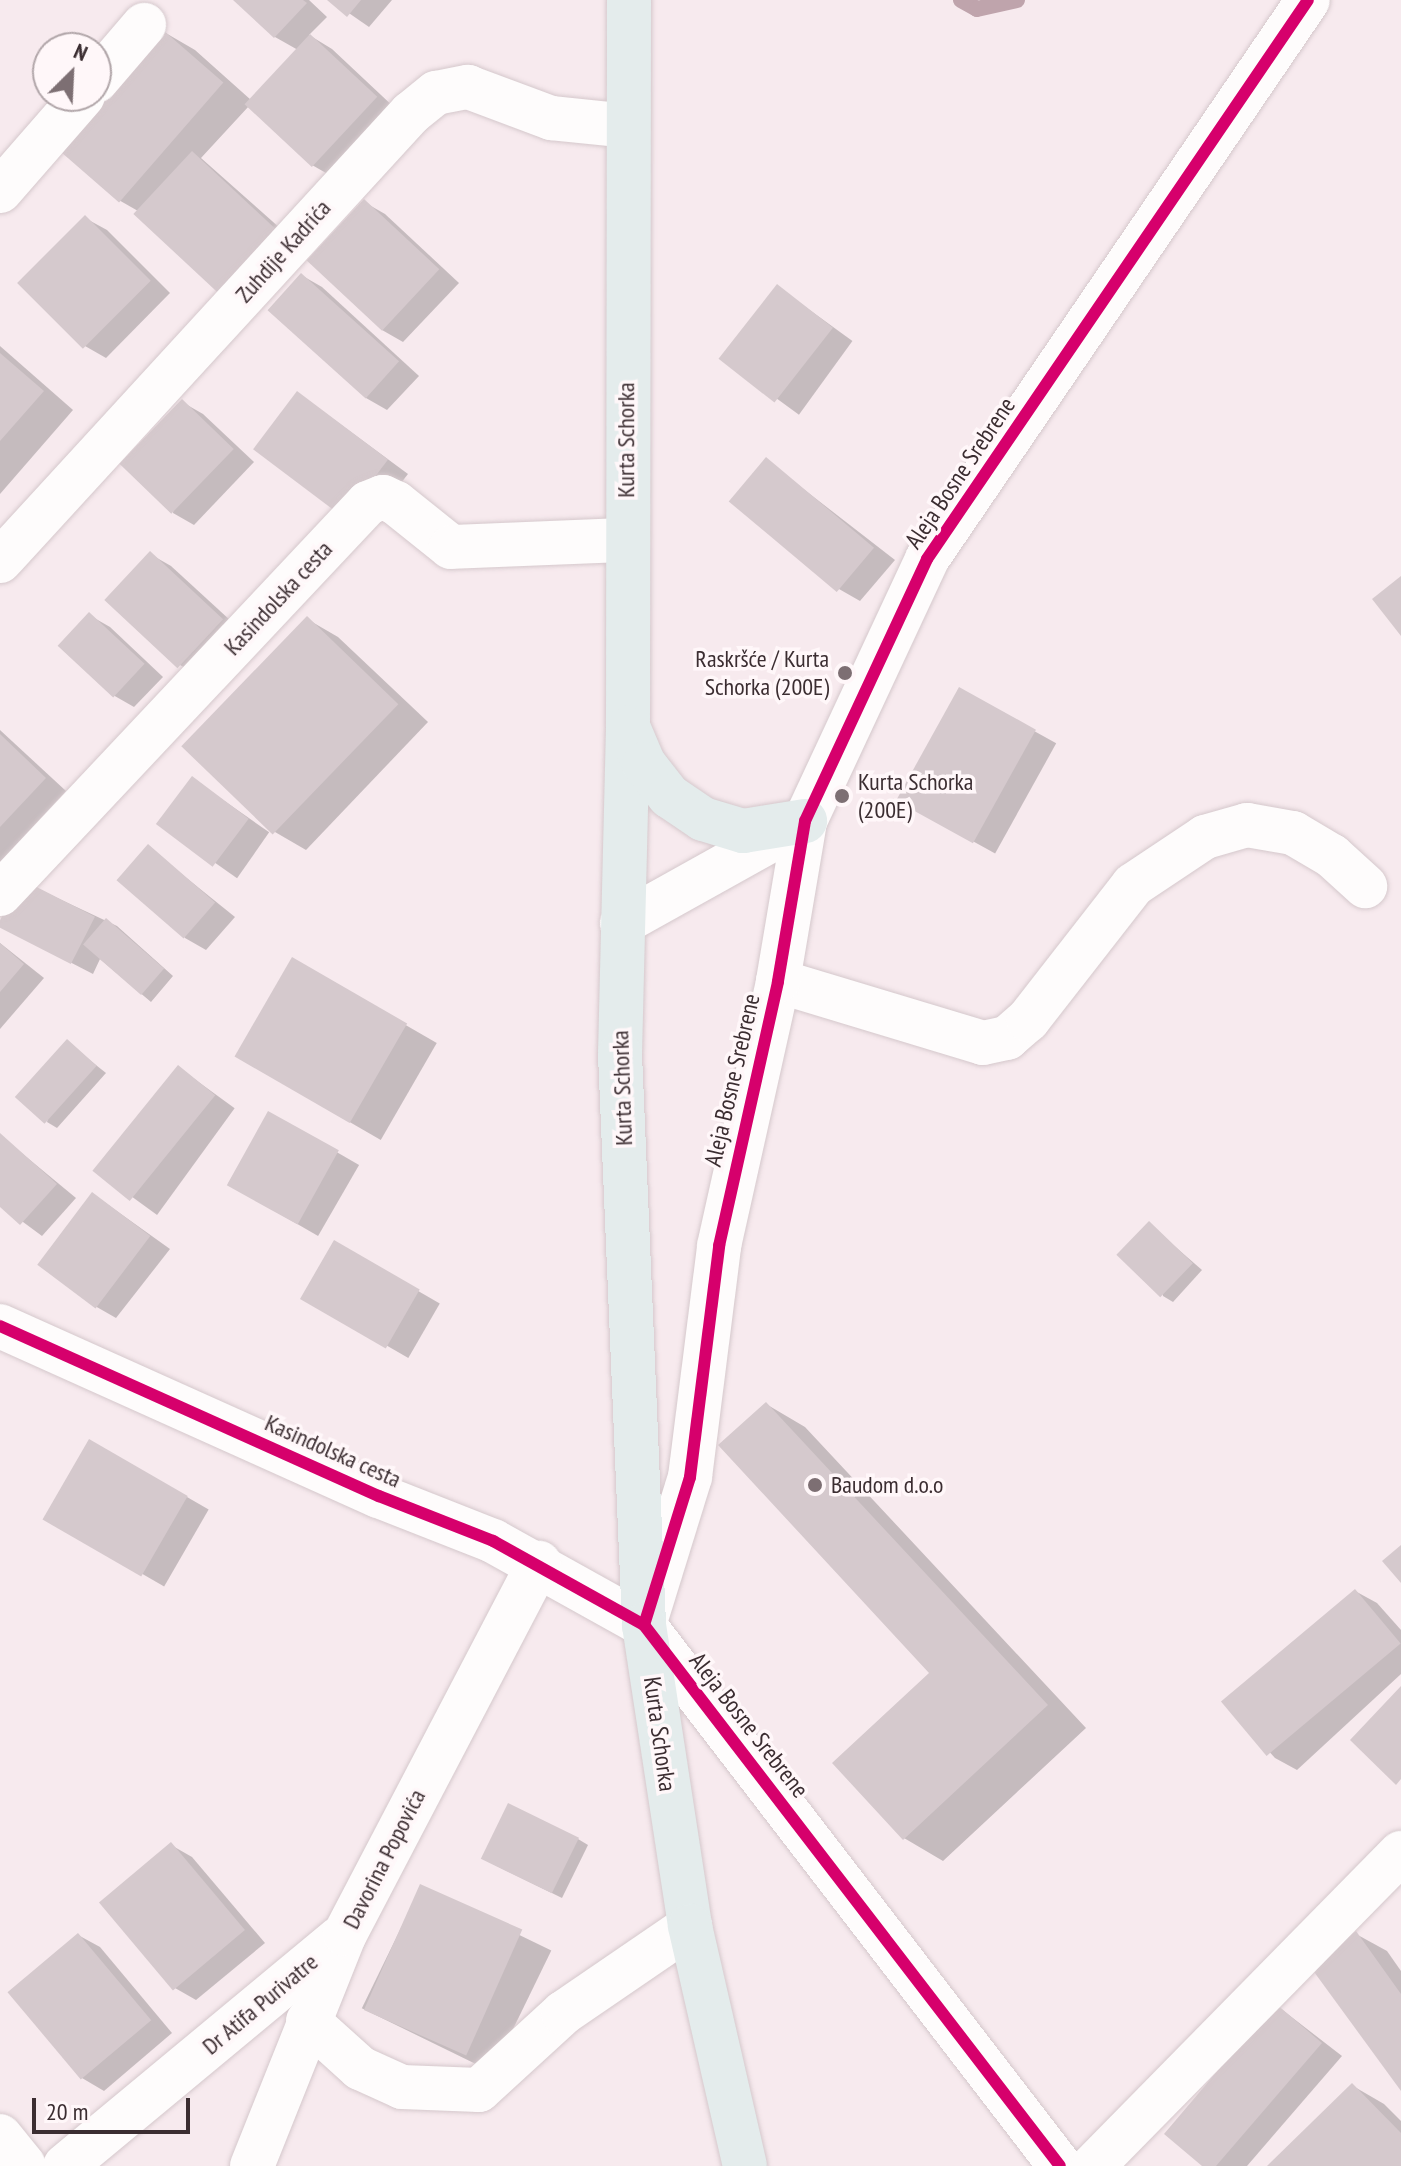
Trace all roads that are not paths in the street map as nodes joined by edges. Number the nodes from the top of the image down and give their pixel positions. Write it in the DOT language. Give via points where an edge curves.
graph roads {
  1 [pos="629,0"];
  2 [pos="1308,0"];
  3 [pos="144,25"];
  4 [pos="112,62"];
  5 [pos="69,112"];
  6 [pos="628,126"];
  7 [pos="0,191"];
  8 [pos="626,540"];
  9 [pos="0,561"];
  10 [pos="628,727"];
  11 [pos="805,821"];
  12 [pos="1365,886"];
  13 [pos="0,894"];
  14 [pos="622,923"];
  15 [pos="778,981"];
  16 [pos="0,1326"];
  17 [pos="539,1563"];
  18 [pos="644,1625"];
  19 [pos="1401,1853"];
  20 [pos="690,1926"];
  21 [pos="345,1934"];
  22 [pos="308,2021"];
  23 [pos="0,2136"];
  24 [pos="24,2166"];
  25 [pos="65,2166"];
  26 [pos="252,2166"];
  27 [pos="745,2166"];
  28 [pos="1060,2166"];
  29 [pos="1093,2166"];
  1 -- 6 [label="main road, Kurta Schorka"];
  2 -- 11 [label="street, Aleja Bosne Srebrene" via="927,559"];
  3 -- 4 [label="street"];
  5 -- 7 [label="street"];
  6 -- 8 [label="main road, Kurta Schorka"];
  6 -- 9 [label="street, Zuhdije Kadrića" via="551,118 468,87 436,93 411,113"];
  8 -- 10 [label="main road, Kurta Schorka"];
  8 -- 13 [label="street, Kasindolska cesta" via="451,547 396,503 383,497 368,503"];
  10 -- 11 [label="main road" via="644,764 669,796 703,819 743,831"];
  10 -- 14 [label="main road, Kurta Schorka"];
  11 -- 14 [label="street"];
  11 -- 15 [label="street, Aleja Bosne Srebrene"];
  12 -- 15 [label="street" via="1332,856 1293,833 1247,825 1205,837 1133,885 1028,1020 1007,1038 983,1043"];
  14 -- 18 [label="main road, Kurta Schorka" via="620,1054"];
  15 -- 18 [label="street, Aleja Bosne Srebrene" via="719,1246 690,1477"];
  16 -- 17 [label="street, Kasindolska cesta"];
  17 -- 18 [label="street, Kasindolska cesta"];
  17 -- 21 [label="street, Davorina Popovića"];
  18 -- 20 [label="main road, Kurta Schorka"];
  18 -- 28 [label="street, Aleja Bosne Srebrene"];
  19 -- 29 [label="street"];
  20 -- 22 [label="street" via="563,2013 479,2090 402,2087 360,2068"];
  20 -- 27 [label="main road, Kurta Schorka"];
  21 -- 22 [label="street, Davorina Popovića"];
  21 -- 25 [label="street, Dr Atifa Purivatre"];
  22 -- 26 [label="street, Davorina Popovića"];
  23 -- 24 [label="street"];
}
